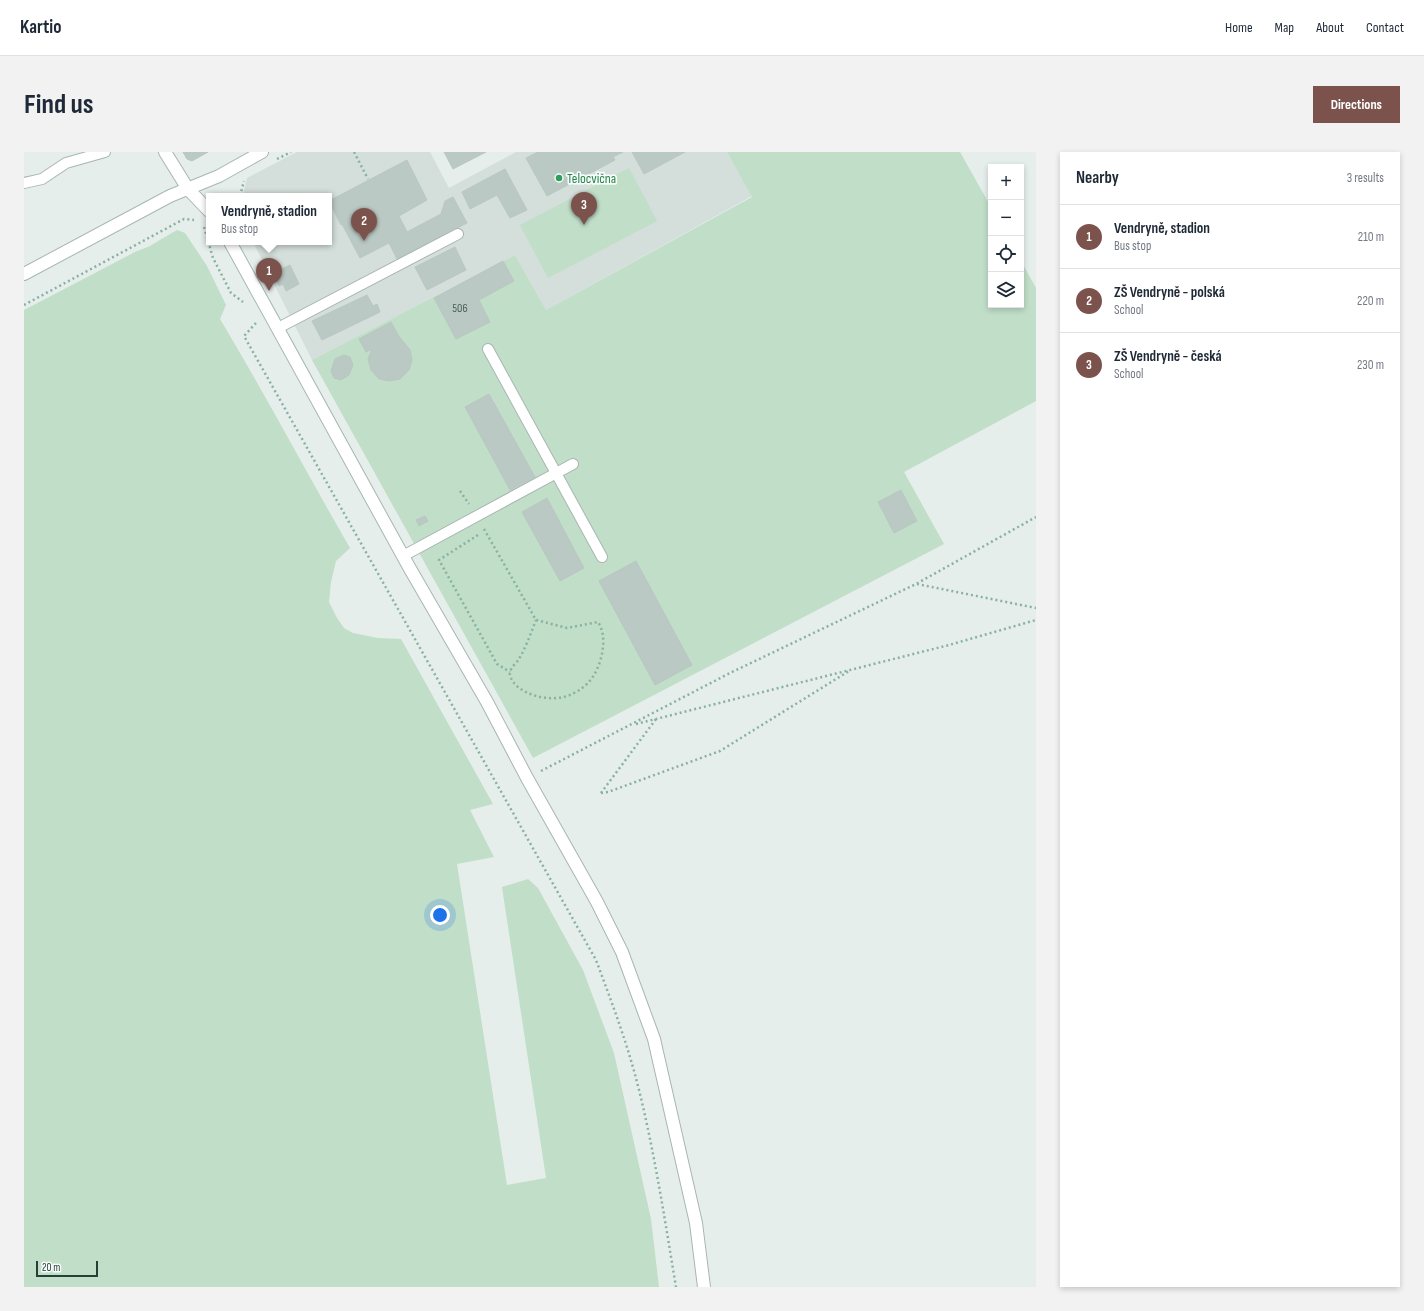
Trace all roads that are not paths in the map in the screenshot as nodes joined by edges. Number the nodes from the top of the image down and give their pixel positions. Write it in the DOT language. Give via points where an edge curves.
graph roads {
  1 [pos="105,152"];
  2 [pos="165,152"];
  3 [pos="262,152"];
  4 [pos="24,183"];
  5 [pos="188,189"];
  6 [pos="206,208"];
  7 [pos="458,234"];
  8 [pos="232,245"];
  9 [pos="24,274"];
  10 [pos="278,328"];
  11 [pos="488,349"];
  12 [pos="573,464"];
  13 [pos="555,474"];
  14 [pos="403,556"];
  15 [pos="602,557"];
  16 [pos="704,1287"];
  1 -- 4 [label="lane" via="66,163 42,179"];
  2 -- 5 [label="street"];
  3 -- 5 [label="street" via="220,176"];
  5 -- 6 [label="street"];
  5 -- 9 [label="street" via="170,196"];
  7 -- 10 [label="lane"];
  8 -- 10 [label="street"];
  10 -- 14 [label="street"];
  11 -- 13 [label="lane"];
  12 -- 13 [label="lane"];
  13 -- 14 [label="lane"];
  13 -- 15 [label="lane"];
  14 -- 16 [label="street" via="487,702 622,952 654,1039 696,1224"];
}
